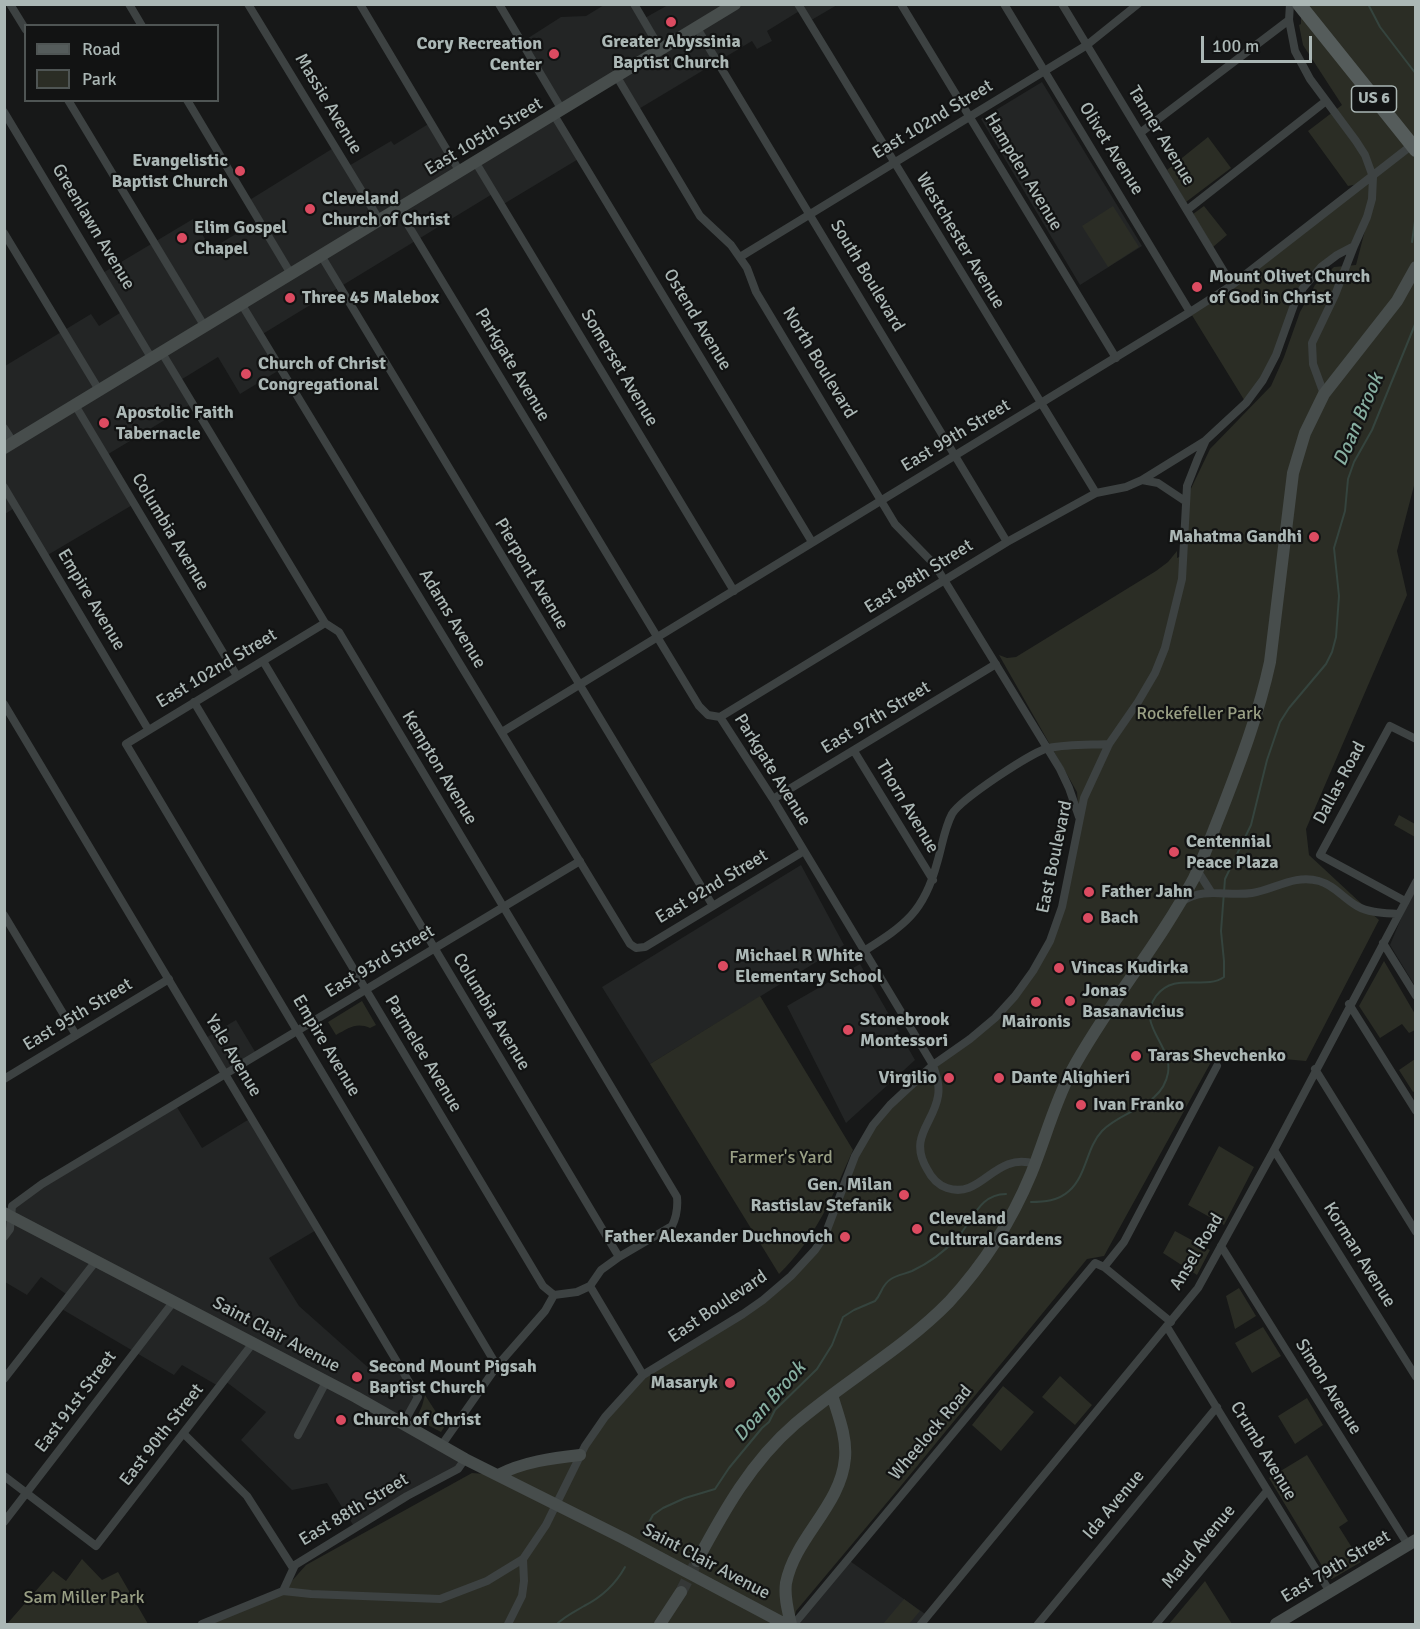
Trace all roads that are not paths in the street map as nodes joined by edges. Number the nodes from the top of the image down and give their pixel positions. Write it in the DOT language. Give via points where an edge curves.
graph roads {
  1 [pos="10,4"];
  2 [pos="129,4"];
  3 [pos="248,4"];
  4 [pos="360,4"];
  5 [pos="499,4"];
  6 [pos="634,4"];
  7 [pos="735,4"];
  8 [pos="798,4"];
  9 [pos="902,4"];
  10 [pos="1004,4"];
  11 [pos="1062,4"];
  12 [pos="1138,4"];
  13 [pos="1290,4"];
  14 [pos="1299,4"];
  15 [pos="1289,20"];
  16 [pos="141,24"];
  17 [pos="24,27"];
  18 [pos="698,28"];
  19 [pos="1087,45"];
  20 [pos="661,50"];
  21 [pos="1044,72"];
  22 [pos="617,77"];
  23 [pos="1326,101"];
  24 [pos="69,102"];
  25 [pos="188,102"];
  26 [pos="4,112"];
  27 [pos="558,113"];
  28 [pos="970,117"];
  29 [pos="1140,133"];
  30 [pos="1414,148"];
  31 [pos="476,163"];
  32 [pos="895,164"];
  33 [pos="460,172"];
  34 [pos="1372,177"];
  35 [pos="399,210"];
  36 [pos="1187,210"];
  37 [pos="810,213"];
  38 [pos="380,221"];
  39 [pos="4,232"];
  40 [pos="1354,246"];
  41 [pos="322,257"];
  42 [pos="740,257"];
  43 [pos="1414,270"];
  44 [pos="291,274"];
  45 [pos="1232,285"];
  46 [pos="242,305"];
  47 [pos="1190,312"];
  48 [pos="205,327"];
  49 [pos="157,356"];
  50 [pos="1116,358"];
  51 [pos="99,390"];
  52 [pos="1324,394"];
  53 [pos="75,405"];
  54 [pos="1040,405"];
  55 [pos="4,428"];
  56 [pos="1206,440"];
  57 [pos="9,445"];
  58 [pos="956,455"];
  59 [pos="1143,480"];
  60 [pos="4,488"];
  61 [pos="1096,493"];
  62 [pos="882,500"];
  63 [pos="1185,501"];
  64 [pos="812,542"];
  65 [pos="1007,542"];
  66 [pos="945,581"];
  67 [pos="734,591"];
  68 [pos="325,623"];
  69 [pos="657,638"];
  70 [pos="263,661"];
  71 [pos="996,664"];
  72 [pos="237,676"];
  73 [pos="578,685"];
  74 [pos="194,702"];
  75 [pos="4,704"];
  76 [pos="720,717"];
  77 [pos="148,729"];
  78 [pos="502,732"];
  79 [pos="1416,739"];
  80 [pos="126,744"];
  81 [pos="1109,744"];
  82 [pos="1047,748"];
  83 [pos="854,751"];
  84 [pos="773,799"];
  85 [pos="1079,818"];
  86 [pos="804,851"];
  87 [pos="580,861"];
  88 [pos="1197,870"];
  89 [pos="933,880"];
  90 [pos="1416,882"];
  91 [pos="1214,892"];
  92 [pos="1405,901"];
  93 [pos="1178,904"];
  94 [pos="713,906"];
  95 [pos="504,907"];
  96 [pos="1398,914"];
  97 [pos="4,915"];
  98 [pos="1383,943"];
  99 [pos="636,948"];
  100 [pos="434,949"];
  101 [pos="864,951"];
  102 [pos="169,979"];
  103 [pos="365,990"];
  104 [pos="1416,996"];
  105 [pos="1349,1004"];
  106 [pos="297,1031"];
  107 [pos="76,1035"];
  108 [pos="933,1065"];
  109 [pos="1217,1066"];
  110 [pos="1315,1069"];
  111 [pos="225,1074"];
  112 [pos="4,1079"];
  113 [pos="1416,1111"];
  114 [pos="1274,1150"];
  115 [pos="1035,1164"];
  116 [pos="8,1215"];
  117 [pos="1416,1232"];
  118 [pos="4,1237"];
  119 [pos="1221,1246"];
  120 [pos="619,1257"];
  121 [pos="96,1261"];
  122 [pos="1095,1263"];
  123 [pos="1104,1267"];
  124 [pos="590,1286"];
  125 [pos="554,1295"];
  126 [pos="174,1302"];
  127 [pos="1169,1324"];
  128 [pos="253,1343"];
  129 [pos="497,1366"];
  130 [pos="643,1376"];
  131 [pos="1416,1377"];
  132 [pos="4,1379"];
  133 [pos="326,1382"];
  134 [pos="832,1395"];
  135 [pos="1217,1407"];
  136 [pos="403,1424"];
  137 [pos="184,1434"];
  138 [pos="298,1435"];
  139 [pos="441,1446"];
  140 [pos="580,1455"];
  141 [pos="465,1459"];
  142 [pos="498,1475"];
  143 [pos="4,1476"];
  144 [pos="1267,1491"];
  145 [pos="27,1493"];
  146 [pos="556,1505"];
  147 [pos="4,1522"];
  148 [pos="1412,1543"];
  149 [pos="523,1559"];
  150 [pos="697,1561"];
  151 [pos="292,1568"];
  152 [pos="283,1591"];
  153 [pos="681,1592"];
  154 [pos="1330,1592"];
  155 [pos="202,1624"];
  156 [pos="508,1624"];
  157 [pos="660,1624"];
  158 [pos="785,1624"];
  159 [pos="793,1624"];
  160 [pos="921,1624"];
  161 [pos="1038,1624"];
  162 [pos="1156,1624"];
  163 [pos="1276,1624"];
  1 -- 17 [label="street"];
  2 -- 16 [label="street"];
  3 -- 38 [label="street, Massie Avenue"];
  4 -- 33 [label="street"];
  5 -- 27 [label="street, Ostend Avenue"];
  6 -- 20 [label="street"];
  7 -- 18 [label="main road, East 105th Street"];
  8 -- 32 [label="street, Westchester Avenue"];
  9 -- 28 [label="street, Hampden Avenue"];
  10 -- 21 [label="street, Olivet Avenue"];
  11 -- 19 [label="street, Tanner Avenue"];
  12 -- 19 [label="street, East 102nd Street"];
  13 -- 15 [label="street"];
  14 -- 30 [label="main road, US 6"];
  15 -- 23 [label="street" via="1295,51"];
  15 -- 29 [label="street"];
  18 -- 20 [label="main road, East 105th Street"];
  18 -- 37 [label="street, South Boulevard"];
  19 -- 21 [label="street, East 102nd Street"];
  19 -- 29 [label="street, Tanner Avenue"];
  20 -- 22 [label="main road, East 105th Street"];
  21 -- 28 [label="street, East 102nd Street"];
  21 -- 47 [label="street, Olivet Avenue"];
  22 -- 27 [label="main road, East 105th Street"];
  22 -- 42 [label="street, North Boulevard" via="700,216"];
  23 -- 34 [label="street" via="1365,155"];
  23 -- 36 [label="street"];
  24 -- 48 [label="street"];
  25 -- 44 [label="street"];
  26 -- 49 [label="street, Greenlawn Avenue"];
  27 -- 31 [label="main road, East 105th Street"];
  27 -- 64 [label="street, Ostend Avenue"];
  28 -- 32 [label="street, East 102nd Street"];
  28 -- 50 [label="street, Hampden Avenue"];
  29 -- 36 [label="street, Tanner Avenue"];
  30 -- 34 [label="street, East 99th Street"];
  31 -- 33 [label="main road, East 105th Street"];
  31 -- 67 [label="street, Somerset Avenue"];
  32 -- 37 [label="street, East 102nd Street"];
  32 -- 54 [label="street, Westchester Avenue"];
  33 -- 35 [label="main road, East 105th Street"];
  34 -- 40 [label="street" via="1372,199"];
  34 -- 45 [label="street, East 99th Street"];
  35 -- 38 [label="main road, East 105th Street"];
  35 -- 69 [label="street, Parkgate Avenue"];
  36 -- 45 [label="street, Tanner Avenue"];
  37 -- 42 [label="street, East 102nd Street"];
  37 -- 58 [label="street, South Boulevard"];
  38 -- 41 [label="main road, East 105th Street"];
  39 -- 51 [label="street"];
  40 -- 52 [label="street" via="1312,343 1313,364"];
  40 -- 56 [label="street, East Boulevard" via="1330,260 1303,288 1263,380 1246,403"];
  41 -- 44 [label="main road, East 105th Street"];
  41 -- 73 [label="street, Pierpont Avenue"];
  42 -- 62 [label="street, North Boulevard" via="756,292"];
  43 -- 52 [label="main road" via="1393,307"];
  44 -- 46 [label="main road, East 105th Street"];
  45 -- 47 [label="street, East 99th Street"];
  46 -- 48 [label="main road, East 105th Street"];
  46 -- 78 [label="street, Adams Avenue"];
  47 -- 50 [label="street, East 99th Street"];
  48 -- 49 [label="main road, East 105th Street"];
  49 -- 51 [label="main road, East 105th Street"];
  49 -- 68 [label="street, Kempton Avenue"];
  50 -- 54 [label="street, East 99th Street"];
  51 -- 53 [label="main road, East 105th Street"];
  52 -- 88 [label="main road" via="1306,429 1293,473 1263,689 1236,774"];
  53 -- 57 [label="main road, East 105th Street"];
  53 -- 72 [label="street, Columbia Avenue"];
  54 -- 58 [label="street, East 99th Street"];
  54 -- 61 [label="street, Westchester Avenue"];
  55 -- 57 [label="street"];
  56 -- 59 [label="street, East 98th Street"];
  56 -- 63 [label="street, East Boulevard" via="1190,476"];
  58 -- 62 [label="street, East 99th Street"];
  58 -- 65 [label="street, South Boulevard"];
  59 -- 61 [label="street, East 98th Street"];
  59 -- 63 [label="street" via="1158,483"];
  60 -- 77 [label="street, Empire Avenue"];
  61 -- 65 [label="street, East 98th Street"];
  62 -- 64 [label="street, East 99th Street"];
  62 -- 66 [label="street, North Boulevard" via="895,524"];
  63 -- 81 [label="street, East Boulevard" via="1182,579 1165,648 1155,673"];
  64 -- 67 [label="street, East 99th Street"];
  65 -- 66 [label="street, East 98th Street"];
  66 -- 71 [label="street, North Boulevard"];
  66 -- 76 [label="street, East 98th Street"];
  67 -- 69 [label="street, East 99th Street"];
  68 -- 70 [label="street, East 102nd Street"];
  68 -- 95 [label="street, Kempton Avenue" via="339,632"];
  69 -- 73 [label="street, East 99th Street"];
  69 -- 76 [label="street, Parkgate Avenue" via="699,706 708,715"];
  70 -- 72 [label="street, East 102nd Street"];
  70 -- 100 [label="street, Columbia Avenue"];
  71 -- 82 [label="street, North Boulevard"];
  71 -- 83 [label="street, East 97th Street"];
  72 -- 74 [label="street, East 102nd Street"];
  73 -- 78 [label="street, East 99th Street"];
  73 -- 94 [label="street, Pierpont Avenue"];
  74 -- 77 [label="street, East 102nd Street"];
  74 -- 103 [label="street, Parmelee Avenue"];
  75 -- 102 [label="street, Yale Avenue"];
  76 -- 84 [label="street, Parkgate Avenue"];
  77 -- 80 [label="street, East 102nd Street"];
  78 -- 87 [label="street, Adams Avenue"];
  79 -- 92 [label="street, Dallas Road" via="1390,726 1320,855"];
  80 -- 106 [label="street, Empire Avenue"];
  81 -- 82 [label="street"];
  81 -- 85 [label="street, East Boulevard"];
  82 -- 85 [label="street, North Boulevard" via="1069,788"];
  82 -- 89 [label="street" via="962,801 945,830"];
  83 -- 84 [label="street, East 97th Street"];
  83 -- 89 [label="street, Thorn Avenue"];
  84 -- 86 [label="street, Parkgate Avenue"];
  85 -- 108 [label="street, East Boulevard" via="1060,916 1033,970 995,1018"];
  86 -- 94 [label="street, East 92nd Street"];
  86 -- 101 [label="street, Parkgate Avenue"];
  87 -- 95 [label="street, East 93rd Street"];
  87 -- 99 [label="street, Adams Avenue"];
  88 -- 91 [label="street"];
  88 -- 93 [label="main road"];
  89 -- 101 [label="street" via="910,917"];
  90 -- 92 [label="street, Ansel Road"];
  91 -- 93 [label="street"];
  91 -- 96 [label="street" via="1253,893 1289,881 1312,879 1363,909"];
  92 -- 96 [label="street, Ansel Road"];
  93 -- 115 [label="main road" via="1072,1072"];
  94 -- 99 [label="street, East 92nd Street" via="645,947"];
  95 -- 100 [label="street, East 93rd Street"];
  95 -- 120 [label="street, Kempton Avenue" via="676,1197 678,1207 672,1226"];
  96 -- 98 [label="street, Ansel Road"];
  97 -- 107 [label="street"];
  98 -- 104 [label="street"];
  98 -- 105 [label="street, Ansel Road"];
  100 -- 103 [label="street, East 93rd Street"];
  100 -- 120 [label="street, Columbia Avenue"];
  101 -- 108 [label="street, Parkgate Avenue"];
  102 -- 107 [label="street, East 95th Street"];
  102 -- 111 [label="street, Yale Avenue"];
  103 -- 106 [label="street, East 93rd Street"];
  103 -- 125 [label="street, Parmelee Avenue" via="543,1286"];
  105 -- 110 [label="street, Ansel Road"];
  105 -- 113 [label="street"];
  106 -- 111 [label="street, East 93rd Street"];
  106 -- 129 [label="street, Empire Avenue"];
  107 -- 112 [label="street, East 95th Street"];
  108 -- 115 [label="street, Parkgate Avenue" via="938,1096 922,1133 921,1148 924,1164 933,1178 946,1187 962,1189 1012,1162"];
  108 -- 130 [label="street, East Boulevard" via="890,1105 863,1139 825,1235 791,1276 743,1314"];
  109 -- 123 [label="street" via="1124,1242"];
  110 -- 114 [label="street, Ansel Road"];
  110 -- 117 [label="street"];
  111 -- 116 [label="street, East 93rd Street" via="42,1184 12,1206"];
  111 -- 136 [label="street, Yale Avenue" via="418,1397"];
  114 -- 119 [label="street, Ansel Road"];
  114 -- 131 [label="street, Korman Avenue"];
  115 -- 134 [label="main road" via="1017,1205 978,1267 948,1302"];
  116 -- 118 [label="street, East 93rd Street" via="10,1229"];
  116 -- 121 [label="main road, Saint Clair Avenue"];
  119 -- 127 [label="street, Ansel Road" via="1198,1288"];
  119 -- 148 [label="street, Simon Avenue"];
  120 -- 124 [label="street" via="601,1270"];
  121 -- 126 [label="main road, Saint Clair Avenue"];
  121 -- 132 [label="street"];
  122 -- 123 [label="street, Crumb Avenue"];
  122 -- 159 [label="street, Wheelock Road"];
  123 -- 127 [label="street, Crumb Avenue"];
  124 -- 125 [label="street"];
  124 -- 130 [label="street"];
  125 -- 129 [label="street"];
  126 -- 128 [label="main road, Saint Clair Avenue"];
  126 -- 145 [label="street, East 91st Street"];
  127 -- 135 [label="street, Crumb Avenue"];
  127 -- 160 [label="street, Ansel Road"];
  128 -- 133 [label="main road, Saint Clair Avenue"];
  128 -- 137 [label="street, East 90th Street"];
  129 -- 139 [label="street"];
  130 -- 140 [label="street, East Boulevard" via="605,1417"];
  133 -- 136 [label="main road, Saint Clair Avenue"];
  133 -- 138 [label="street"];
  134 -- 150 [label="main road" via="781,1438 749,1474"];
  134 -- 159 [label="main road" via="845,1441 845,1464 834,1494 789,1572 785,1596"];
  135 -- 144 [label="street, Crumb Avenue"];
  135 -- 161 [label="street, Ida Avenue"];
  136 -- 139 [label="main road, Saint Clair Avenue"];
  137 -- 145 [label="street, East 90th Street" via="96,1546"];
  137 -- 151 [label="street" via="247,1496"];
  139 -- 141 [label="main road, Saint Clair Avenue"];
  140 -- 142 [label="main road" via="536,1462"];
  140 -- 146 [label="street, East Boulevard"];
  141 -- 142 [label="main road, Saint Clair Avenue"];
  141 -- 151 [label="street, East 88th Street" via="459,1469 407,1496"];
  142 -- 146 [label="main road, Saint Clair Avenue"];
  143 -- 145 [label="street"];
  144 -- 154 [label="street, Crumb Avenue"];
  144 -- 162 [label="street, Maud Avenue"];
  145 -- 147 [label="street, East 91st Street"];
  146 -- 149 [label="street, East Boulevard"];
  146 -- 158 [label="main road, Saint Clair Avenue"];
  148 -- 154 [label="main road, East 79th Street"];
  149 -- 152 [label="street, East Boulevard" via="480,1584 440,1599"];
  149 -- 156 [label="street" via="522,1596"];
  151 -- 152 [label="street, East 88th Street"];
  152 -- 155 [label="street"];
  153 -- 157 [label="main road"];
  154 -- 163 [label="main road, East 79th Street"];
}
